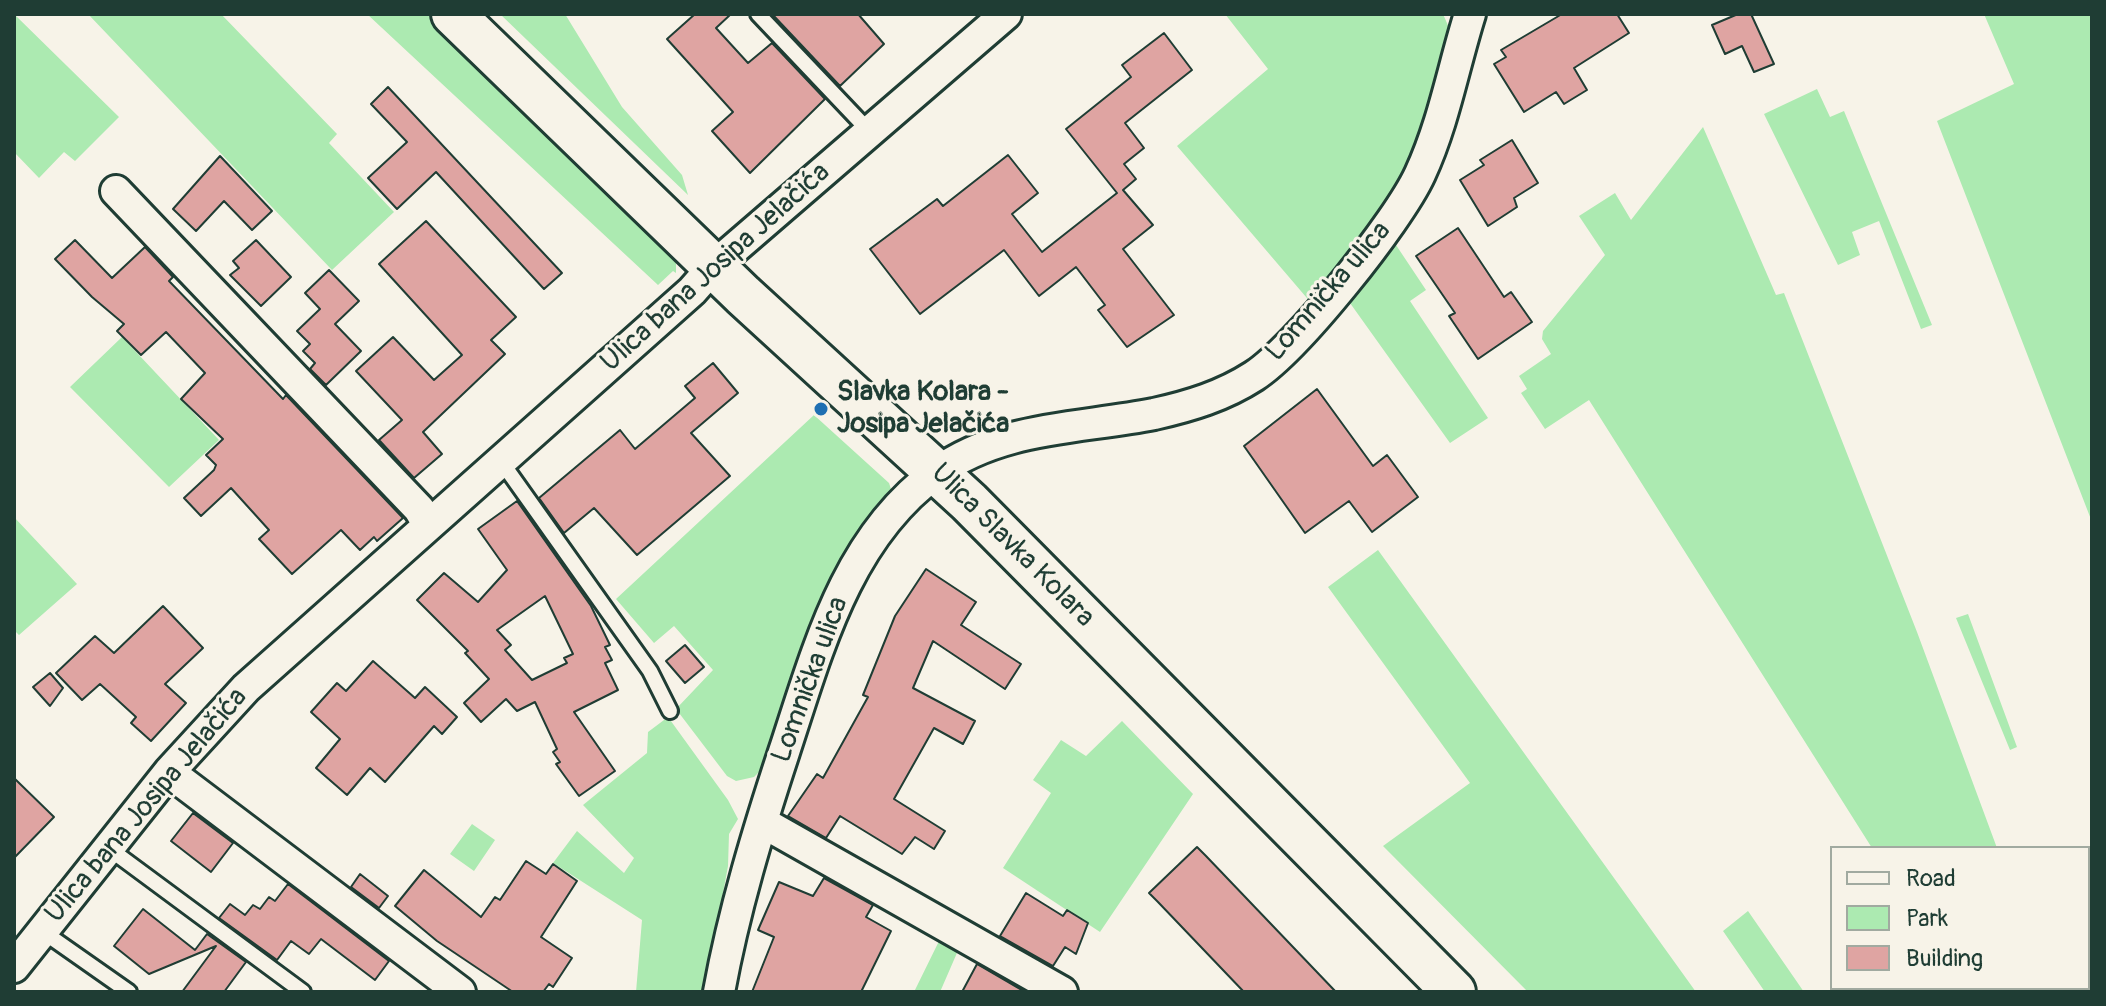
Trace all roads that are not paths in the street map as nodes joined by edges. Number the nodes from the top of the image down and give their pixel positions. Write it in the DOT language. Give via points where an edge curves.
graph roads {
  1 [pos="453,14"];
  2 [pos="758,14"];
  3 [pos="1006,14"];
  4 [pos="1470,14"];
  5 [pos="869,131"];
  6 [pos="116,191"];
  7 [pos="714,266"];
  8 [pos="501,461"];
  9 [pos="938,472"];
  10 [pos="428,524"];
  11 [pos="670,711"];
  12 [pos="169,772"];
  13 [pos="762,822"];
  14 [pos="106,847"];
  15 [pos="41,930"];
  16 [pos="14,967"];
  17 [pos="129,992"];
  18 [pos="303,992"];
  19 [pos="460,992"];
  20 [pos="719,992"];
  21 [pos="1062,992"];
  22 [pos="1454,992"];
  1 -- 7 [label="main road, Ulica Slavka Kolara"];
  2 -- 5 [label="lane"];
  3 -- 5 [label="street, Ulica bana Josipa Jelačića"];
  4 -- 9 [label="street, Lomnička ulica" via="1441,123 1408,198 1304,328 1268,364 1226,392 1194,404 1013,436"];
  5 -- 7 [label="street, Ulica bana Josipa Jelačića"];
  6 -- 10 [label="street"];
  7 -- 8 [label="street, Ulica bana Josipa Jelačića"];
  7 -- 9 [label="main road, Ulica Slavka Kolara"];
  8 -- 10 [label="street, Ulica bana Josipa Jelačića"];
  8 -- 11 [label="lane" via="650,671"];
  9 -- 13 [label="street, Lomnička ulica" via="891,514 854,568 815,658"];
  9 -- 22 [label="main road, Ulica Slavka Kolara"];
  10 -- 12 [label="street, Ulica bana Josipa Jelačića" via="246,688"];
  12 -- 14 [label="street, Ulica bana Josipa Jelačića"];
  12 -- 19 [label="street"];
  13 -- 20 [label="street, Lomnička ulica" via="737,903"];
  13 -- 21 [label="street"];
  14 -- 15 [label="street, Ulica bana Josipa Jelačića"];
  14 -- 18 [label="lane"];
  15 -- 16 [label="street, Ulica bana Josipa Jelačića"];
  15 -- 17 [label="lane"];
}
